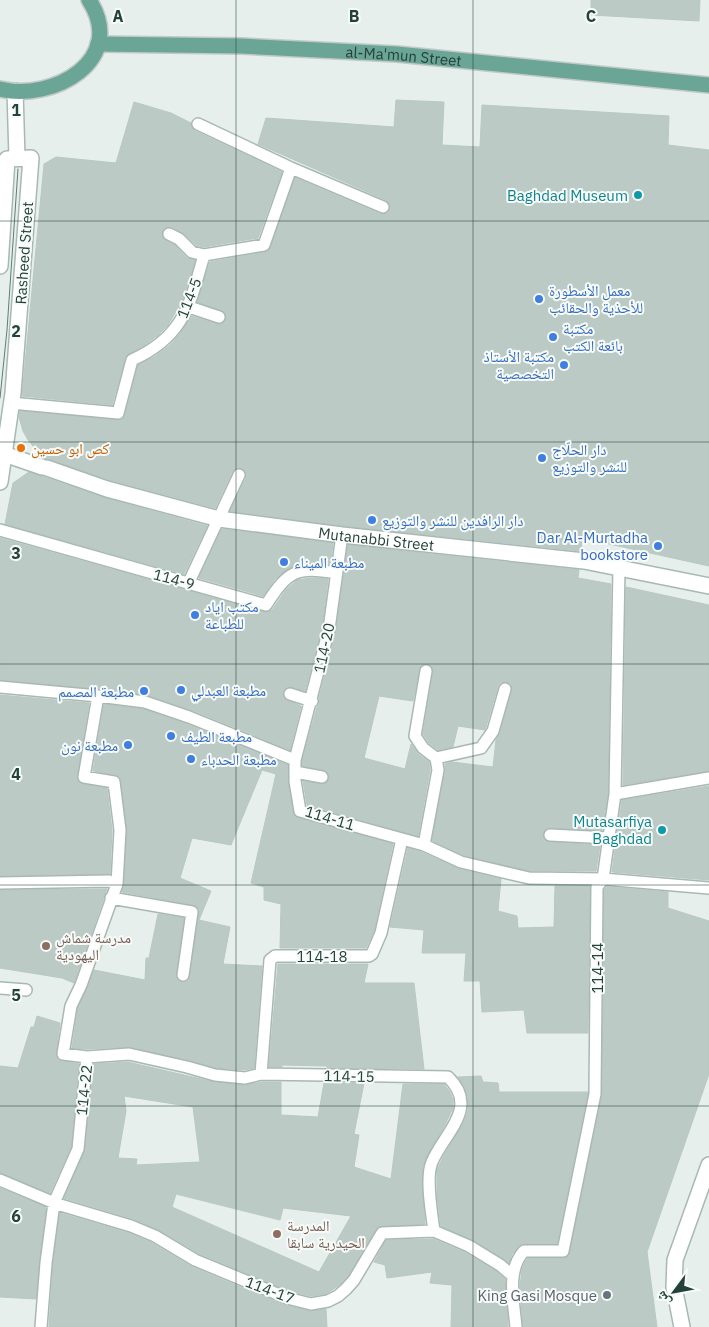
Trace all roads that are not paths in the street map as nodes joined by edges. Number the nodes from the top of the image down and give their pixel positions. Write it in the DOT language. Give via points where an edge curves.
graph roads {
  1 [pos="89,0"];
  2 [pos="98,44"];
  3 [pos="709,85"];
  4 [pos="0,89"];
  5 [pos="15,91"];
  6 [pos="198,124"];
  7 [pos="17,158"];
  8 [pos="291,168"];
  9 [pos="383,207"];
  10 [pos="168,234"];
  11 [pos="204,255"];
  12 [pos="0,265"];
  13 [pos="189,306"];
  14 [pos="219,317"];
  15 [pos="11,403"];
  16 [pos="4,454"];
  17 [pos="239,475"];
  18 [pos="0,482"];
  19 [pos="219,519"];
  20 [pos="0,530"];
  21 [pos="342,535"];
  22 [pos="619,568"];
  23 [pos="336,573"];
  24 [pos="189,582"];
  25 [pos="709,586"];
  26 [pos="426,671"];
  27 [pos="0,687"];
  28 [pos="505,689"];
  29 [pos="290,694"];
  30 [pos="98,696"];
  31 [pos="312,701"];
  32 [pos="436,758"];
  33 [pos="295,760"];
  34 [pos="295,772"];
  35 [pos="322,778"];
  36 [pos="709,778"];
  37 [pos="615,794"];
  38 [pos="550,835"];
  39 [pos="610,838"];
  40 [pos="402,839"];
  41 [pos="424,845"];
  42 [pos="603,879"];
  43 [pos="0,883"];
  44 [pos="116,884"];
  45 [pos="709,888"];
  46 [pos="112,898"];
  47 [pos="183,975"];
  48 [pos="0,988"];
  49 [pos="26,990"];
  50 [pos="88,1057"];
  51 [pos="261,1074"];
  52 [pos="709,1165"];
  53 [pos="0,1180"];
  54 [pos="54,1203"];
  55 [pos="434,1231"];
  56 [pos="513,1276"];
  57 [pos="41,1327"];
  58 [pos="516,1327"];
  59 [pos="682,1327"];
  1 -- 2 [label="main road" via="97,16"];
  2 -- 3 [label="main road, al-Ma'mun Street" via="241,46 397,54"];
  2 -- 5 [label="main road" via="84,68 70,79 44,89"];
  4 -- 5 [label="main road"];
  5 -- 7 [label="street"];
  6 -- 8 [label="lane"];
  7 -- 12 [label="street, Rasheed Street" via="7,158"];
  7 -- 15 [label="street, Rasheed Street" via="31,158"];
  8 -- 9 [label="lane"];
  8 -- 11 [label="lane" via="264,245"];
  10 -- 11 [label="lane" via="179,239 192,252"];
  11 -- 13 [label="lane, 114-5"];
  13 -- 14 [label="lane"];
  13 -- 15 [label="lane, 114-5" via="178,326 161,344 132,360 118,413"];
  15 -- 16 [label="street, Rasheed Street"];
  16 -- 18 [label="street, Rasheed Street"];
  16 -- 19 [label="street, Mutanabbi Street" via="107,489"];
  17 -- 19 [label="lane"];
  19 -- 21 [label="street, Mutanabbi Street"];
  19 -- 24 [label="lane"];
  20 -- 24 [label="lane, 114-9"];
  21 -- 22 [label="street, Mutanabbi Street" via="584,561"];
  21 -- 23 [label="lane, 114-20"];
  22 -- 25 [label="street, Mutanabbi Street"];
  22 -- 37 [label="lane, 114-14"];
  23 -- 24 [label="lane, 114-9" via="315,569 295,572 284,579 266,605"];
  23 -- 31 [label="lane, 114-20" via="329,629"];
  26 -- 32 [label="lane" via="415,736"];
  27 -- 30 [label="lane"];
  28 -- 32 [label="lane" via="493,731 481,748"];
  29 -- 31 [label="lane"];
  30 -- 33 [label="lane" via="145,702"];
  30 -- 44 [label="lane, 114-22" via="84,777 114,782 120,830"];
  31 -- 33 [label="lane, 114-20"];
  32 -- 41 [label="lane" via="438,770"];
  33 -- 34 [label="lane, 114-11"];
  34 -- 35 [label="lane"];
  34 -- 40 [label="lane, 114-11" via="300,811"];
  36 -- 37 [label="lane"];
  37 -- 39 [label="lane, 114-14"];
  38 -- 39 [label="lane"];
  39 -- 42 [label="lane, 114-14"];
  40 -- 41 [label="lane, 114-11"];
  40 -- 51 [label="lane, 114-18" via="381,933 372,954 275,956 270,960"];
  41 -- 42 [label="lane, 114-11" via="462,862 529,878"];
  42 -- 45 [label="lane, 114-11"];
  42 -- 56 [label="lane, 114-14" via="597,887 596,1094 563,1252 524,1251"];
  43 -- 44 [label="lane"];
  44 -- 46 [label="lane, 114-22"];
  46 -- 47 [label="lane" via="192,912"];
  46 -- 50 [label="lane, 114-22" via="71,1006 63,1054"];
  48 -- 49 [label="lane"];
  50 -- 51 [label="lane, 114-15" via="130,1054 216,1075 245,1078"];
  50 -- 54 [label="lane, 114-22" via="78,1150"];
  51 -- 55 [label="lane, 114-15" via="448,1077 457,1086 461,1099 458,1117 431,1163 429,1197"];
  52 -- 59 [label="street" via="675,1260 674,1286"];
  53 -- 54 [label="lane, 114-17"];
  54 -- 55 [label="lane, 114-17" via="131,1226 195,1260 287,1298 311,1304 328,1301 346,1289 382,1233"];
  54 -- 57 [label="lane, 114-22"];
  55 -- 56 [label="lane, 114-17" via="469,1246"];
  56 -- 58 [label="lane, 114-14"];
}
